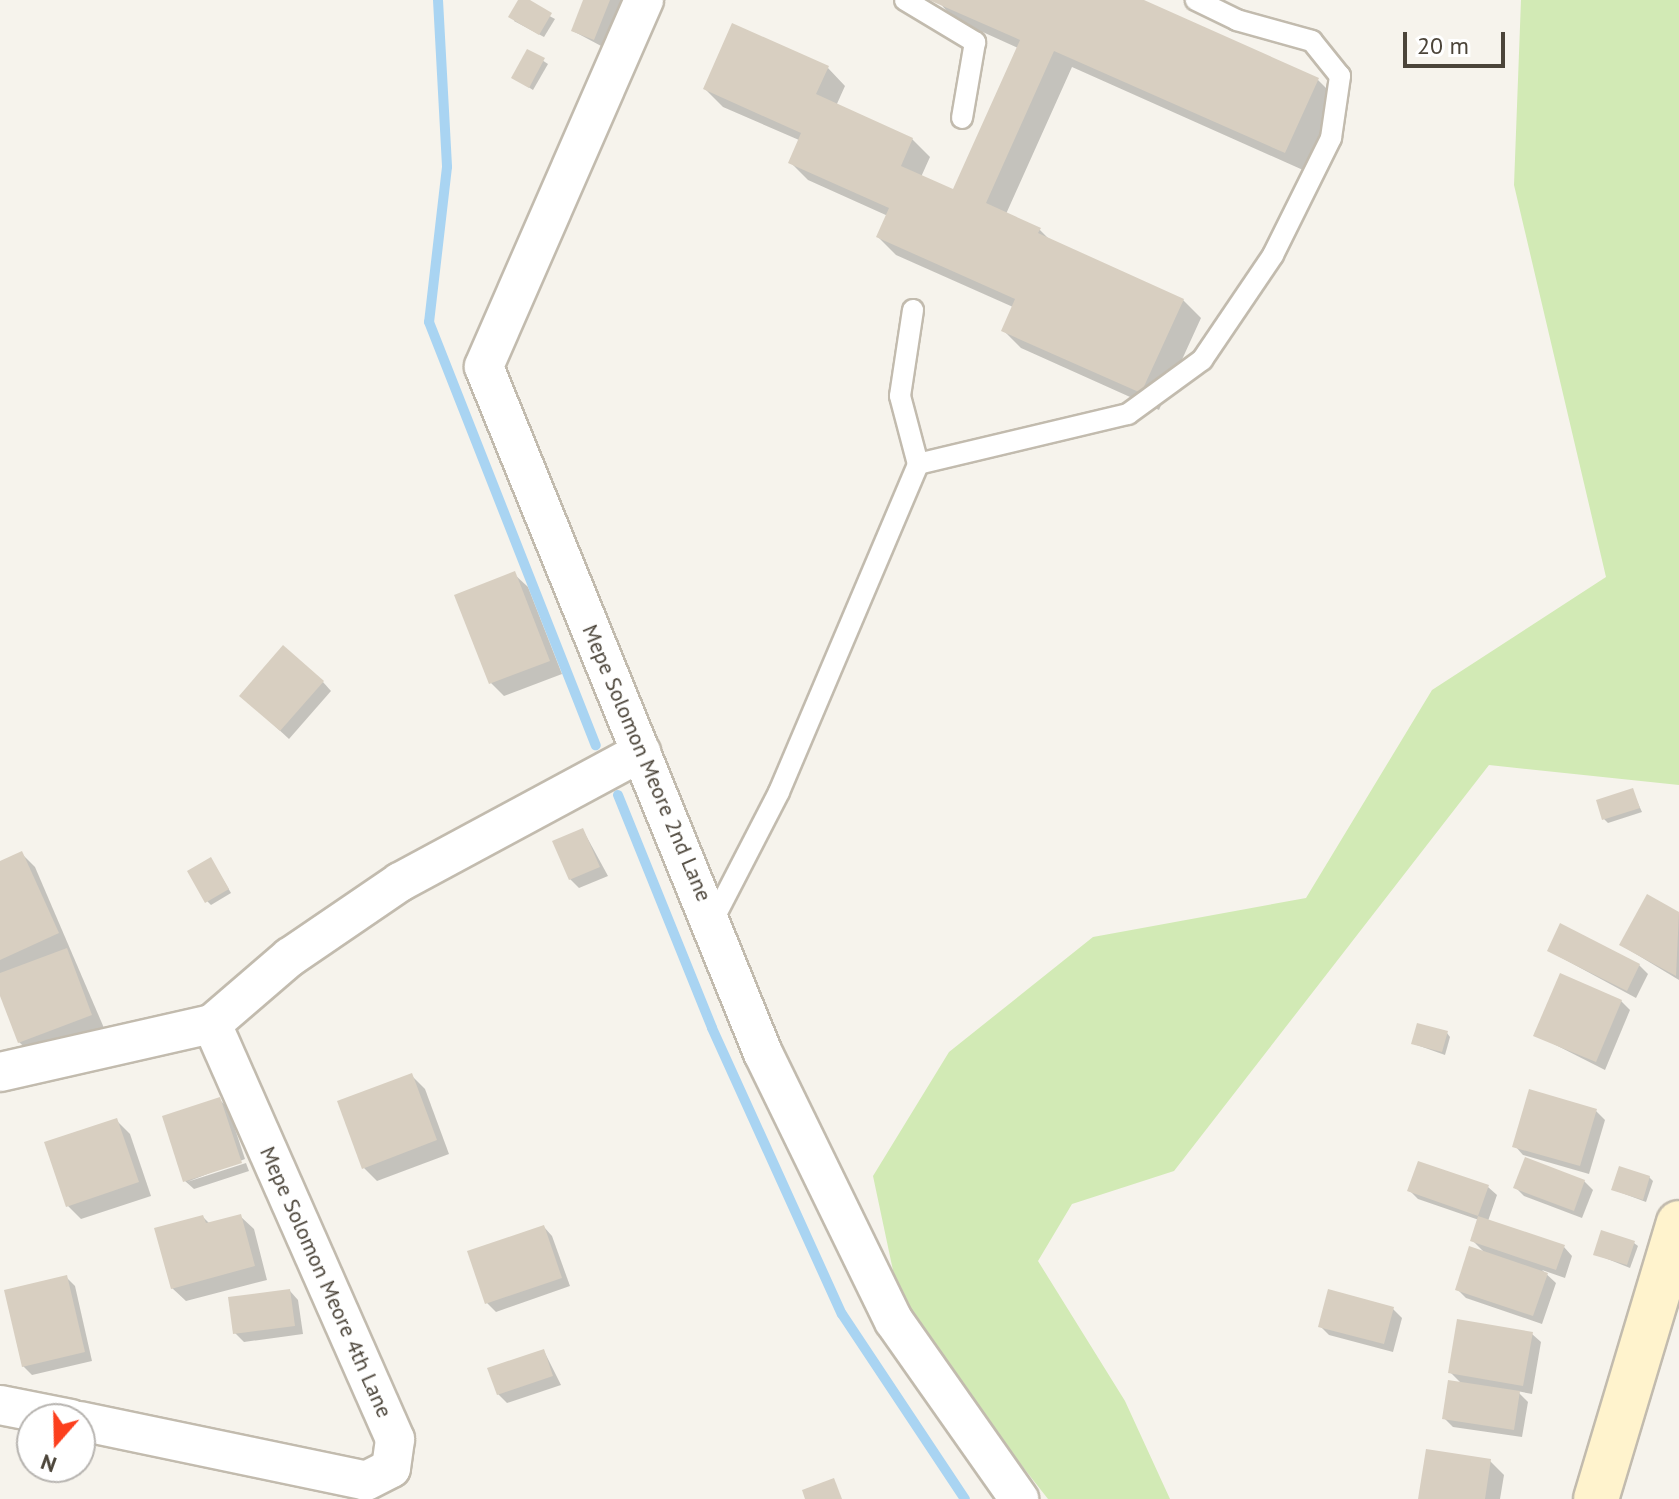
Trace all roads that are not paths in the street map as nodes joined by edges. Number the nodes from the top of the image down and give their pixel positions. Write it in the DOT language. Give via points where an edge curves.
graph roads {
  1 [pos="644,0"];
  2 [pos="905,0"];
  3 [pos="1196,0"];
  4 [pos="962,118"];
  5 [pos="913,310"];
  6 [pos="918,464"];
  7 [pos="641,752"];
  8 [pos="713,920"];
  9 [pos="212,1024"];
  10 [pos="0,1072"];
  11 [pos="1679,1223"];
  12 [pos="96,1424"];
  13 [pos="1019,1499"];
  14 [pos="1596,1499"];
  1 -- 7 [label="street, Mepe Solomon Meore 2nd Lane" via="484,367"];
  2 -- 4 [label="lane" via="975,42"];
  3 -- 6 [label="lane" via="1237,20 1312,41 1340,76 1331,138 1273,255 1202,360 1128,414"];
  5 -- 6 [label="lane" via="900,396"];
  6 -- 8 [label="lane" via="779,792"];
  7 -- 8 [label="street, Mepe Solomon Meore 2nd Lane"];
  7 -- 9 [label="street" via="400,882 290,957"];
  8 -- 13 [label="street, Mepe Solomon Meore 2nd Lane" via="763,1053 894,1321"];
  9 -- 10 [label="street"];
  9 -- 12 [label="street, Mepe Solomon Meore 4th Lane" via="395,1439 391,1468 366,1481"];
  11 -- 14 [label="main road"];
}
